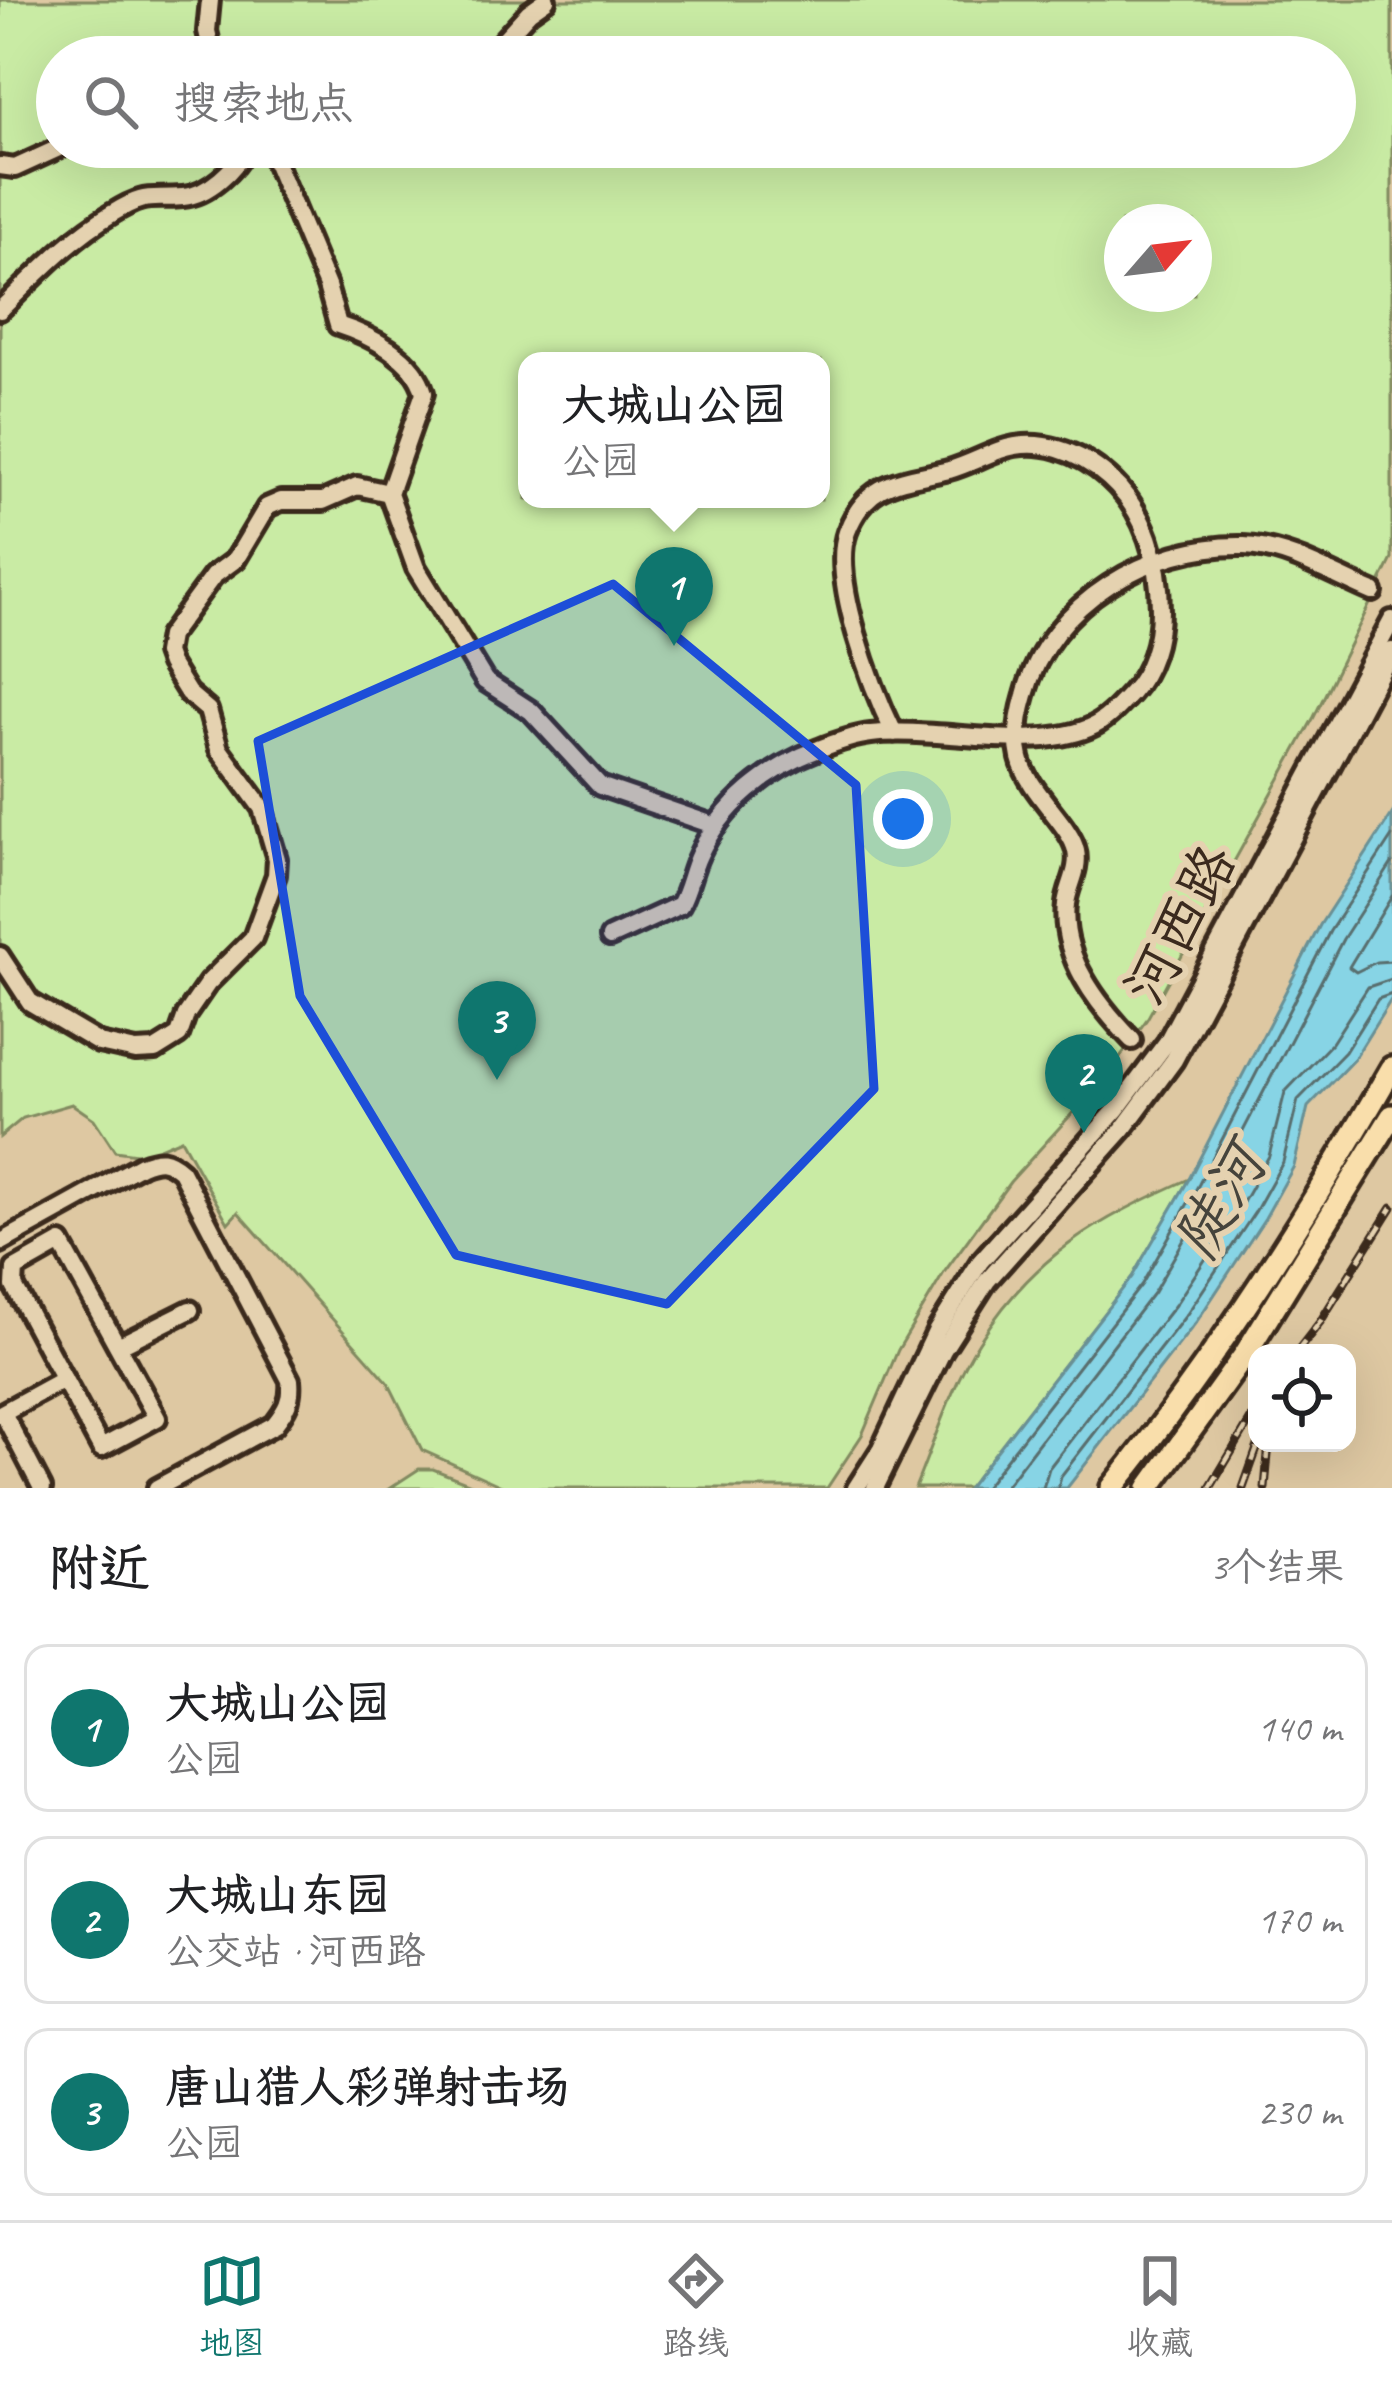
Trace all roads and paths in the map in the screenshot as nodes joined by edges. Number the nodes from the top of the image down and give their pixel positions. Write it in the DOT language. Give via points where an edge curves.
graph roads {
  1 [pos="209,0"];
  2 [pos="546,0"];
  3 [pos="208,36"];
  4 [pos="508,36"];
  5 [pos="36,159"];
  6 [pos="0,166"];
  7 [pos="230,168"];
  8 [pos="278,168"];
  9 [pos="0,310"];
  10 [pos="389,493"];
  11 [pos="1373,592"];
  12 [pos="1392,620"];
  13 [pos="1392,651"];
  14 [pos="894,733"];
  15 [pos="716,826"];
  16 [pos="610,937"];
  17 [pos="0,956"];
  18 [pos="1132,1040"];
  19 [pos="1392,1068"];
  20 [pos="1392,1117"];
  21 [pos="21,1232"];
  22 [pos="0,1243"];
  23 [pos="34,1258"];
  24 [pos="190,1310"];
  25 [pos="118,1346"];
  26 [pos="64,1379"];
  27 [pos="2,1413"];
  28 [pos="42,1488"];
  29 [pos="157,1488"];
  30 [pos="856,1488"];
  31 [pos="874,1488"];
  32 [pos="1112,1488"];
  33 [pos="1149,1488"];
  1 -- 3 [label="street"];
  2 -- 4 [label="street"];
  5 -- 6 [label="street"];
  7 -- 9 [label="street" via="186,198 135,200 98,222"];
  8 -- 10 [label="street" via="338,325 373,336 420,378 424,393"];
  10 -- 15 [label="street" via="416,568 485,681 531,711 600,786"];
  10 -- 17 [label="street" via="357,486 323,501 267,507 236,559 213,576 170,636 170,664 208,710 219,748 262,808 278,859 253,938 208,983 179,1035 155,1050 99,1042 30,1002"];
  11 -- 18 [label="street" via="1290,554 1244,546 1201,551 1161,558 1119,579 1053,634 1028,681 1020,759 1076,847 1065,907 1076,962"];
  12 -- 30 [label="street, 河西路" via="1167,1042 980,1262"];
  13 -- 31 [label="street, 河西路" via="1174,1060 987,1281"];
  14 -- 14 [label="street" via="848,596 847,533 863,506 887,483 1006,447 1073,452 1127,497 1153,548 1160,621 1139,684 1089,728 987,738"];
  14 -- 15 [label="street" via="818,749 768,774"];
  15 -- 16 [label="street" via="680,905"];
  19 -- 32 [label="main road" via="1265,1278"];
  20 -- 33 [label="main road" via="1244,1356"];
  21 -- 22 [label="street"];
  21 -- 23 [label="street"];
  21 -- 29 [label="street" via="157,1158 181,1171 291,1395 274,1425"];
  23 -- 25 [label="street" via="61,1244"];
  23 -- 26 [label="street" via="15,1269 14,1286"];
  24 -- 25 [label="street"];
  25 -- 26 [label="street" via="157,1418 101,1448"];
  26 -- 27 [label="street"];
  27 -- 28 [label="street"];
}
